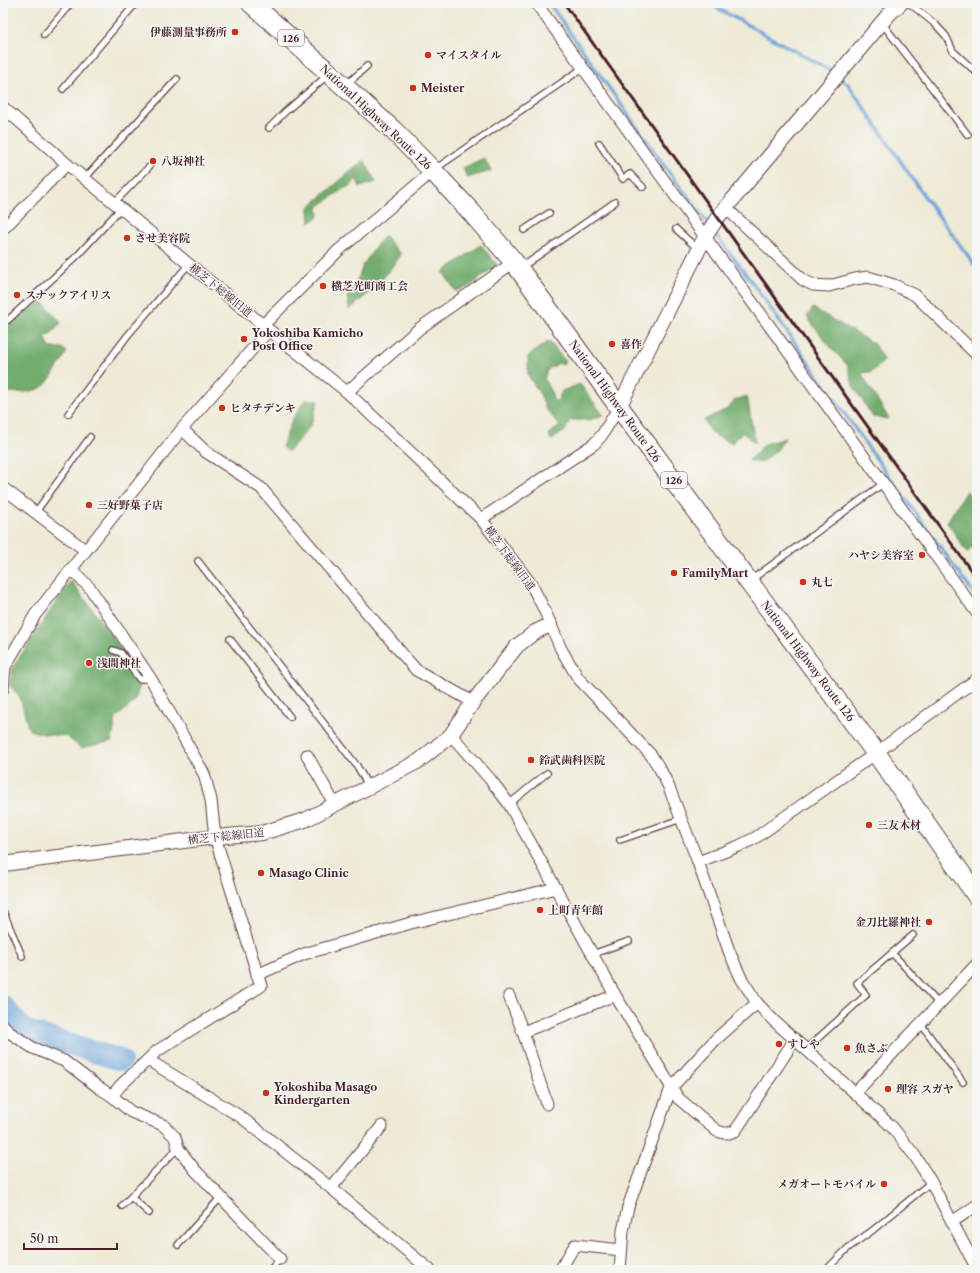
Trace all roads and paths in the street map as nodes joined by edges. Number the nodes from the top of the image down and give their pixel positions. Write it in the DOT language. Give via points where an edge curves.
graph roads {
  1 [pos="71,3"];
  2 [pos="136,3"];
  3 [pos="251,3"];
  4 [pos="536,3"];
  5 [pos="909,3"];
  6 [pos="895,5"];
  7 [pos="882,23"];
  8 [pos="44,35"];
  9 [pos="367,66"];
  10 [pos="583,68"];
  11 [pos="977,73"];
  12 [pos="330,74"];
  13 [pos="177,79"];
  14 [pos="345,87"];
  15 [pos="63,88"];
  16 [pos="3,107"];
  17 [pos="269,128"];
  18 [pos="968,135"];
  19 [pos="599,143"];
  20 [pos="67,164"];
  21 [pos="148,168"];
  22 [pos="434,171"];
  23 [pos="85,178"];
  24 [pos="643,187"];
  25 [pos="615,202"];
  26 [pos="118,205"];
  27 [pos="726,208"];
  28 [pos="549,213"];
  29 [pos="676,228"];
  30 [pos="3,229"];
  31 [pos="524,230"];
  32 [pos="703,241"];
  33 [pos="189,264"];
  34 [pos="516,265"];
  35 [pos="8,320"];
  36 [pos="266,328"];
  37 [pos="977,355"];
  38 [pos="347,392"];
  39 [pos="619,407"];
  40 [pos="68,414"];
  41 [pos="182,430"];
  42 [pos="90,437"];
  43 [pos="884,483"];
  44 [pos="3,488"];
  45 [pos="35,513"];
  46 [pos="481,519"];
  47 [pos="85,550"];
  48 [pos="198,561"];
  49 [pos="71,569"];
  50 [pos="749,582"];
  51 [pos="977,613"];
  52 [pos="550,625"];
  53 [pos="230,639"];
  54 [pos="113,650"];
  55 [pos="4,667"];
  56 [pos="151,679"];
  57 [pos="977,679"];
  58 [pos="3,689"];
  59 [pos="473,702"];
  60 [pos="308,703"];
  61 [pos="302,708"];
  62 [pos="290,717"];
  63 [pos="450,735"];
  64 [pos="876,753"];
  65 [pos="307,755"];
  66 [pos="547,773"];
  67 [pos="370,787"];
  68 [pos="509,804"];
  69 [pos="336,805"];
  70 [pos="681,819"];
  71 [pos="215,837"];
  72 [pos="620,840"];
  73 [pos="698,862"];
  74 [pos="3,864"];
  75 [pos="556,888"];
  76 [pos="977,896"];
  77 [pos="3,911"];
  78 [pos="913,935"];
  79 [pos="630,941"];
  80 [pos="892,953"];
  81 [pos="593,954"];
  82 [pos="22,956"];
  83 [pos="977,964"];
  84 [pos="257,975"];
  85 [pos="615,995"];
  86 [pos="509,996"];
  87 [pos="756,1003"];
  88 [pos="939,1004"];
  89 [pos="921,1024"];
  90 [pos="5,1032"];
  91 [pos="523,1032"];
  92 [pos="795,1039"];
  93 [pos="806,1049"];
  94 [pos="148,1060"];
  95 [pos="963,1082"];
  96 [pos="671,1088"];
  97 [pos="855,1093"];
  98 [pos="112,1096"];
  99 [pos="547,1104"];
  100 [pos="382,1126"];
  101 [pos="178,1148"];
  102 [pos="931,1182"];
  103 [pos="331,1188"];
  104 [pos="131,1197"];
  105 [pos="221,1197"];
  106 [pos="977,1205"];
  107 [pos="122,1206"];
  108 [pos="149,1213"];
  109 [pos="952,1222"];
  110 [pos="178,1245"];
  111 [pos="621,1250"];
  112 [pos="280,1259"];
  113 [pos="977,1269"];
  114 [pos="270,1270"];
  115 [pos="430,1270"];
  116 [pos="560,1270"];
  117 [pos="620,1270"];
  118 [pos="826,1270"];
  1 -- 8 [label="lane"];
  2 -- 15 [label="lane"];
  3 -- 12 [label="highway, National Highway Route 126 / 126"];
  4 -- 10 [label="street"];
  5 -- 11 [label="lane" via="935,24 946,36 953,51"];
  6 -- 7 [label="street"];
  7 -- 18 [label="lane"];
  7 -- 27 [label="street"];
  9 -- 14 [label="lane"];
  10 -- 22 [label="lane"];
  10 -- 32 [label="street"];
  12 -- 14 [label="highway, National Highway Route 126 / 126"];
  12 -- 17 [label="lane"];
  13 -- 23 [label="lane"];
  14 -- 22 [label="highway, National Highway Route 126 / 126" via="394,130"];
  16 -- 20 [label="street, 横芝下総線旧道"];
  19 -- 24 [label="lane" via="623,179 630,174"];
  20 -- 23 [label="street, 横芝下総線旧道"];
  20 -- 30 [label="street"];
  21 -- 26 [label="lane"];
  22 -- 34 [label="highway, National Highway Route 126 / 126"];
  22 -- 36 [label="street" via="339,250"];
  23 -- 26 [label="street, 横芝下総線旧道"];
  25 -- 34 [label="lane"];
  26 -- 33 [label="street, 横芝下総線旧道"];
  26 -- 35 [label="lane" via="78,255"];
  27 -- 32 [label="street"];
  27 -- 37 [label="street" via="803,280 813,285 829,286 868,277 894,285 915,295"];
  28 -- 31 [label="lane"];
  29 -- 32 [label="lane"];
  32 -- 39 [label="street"];
  32 -- 43 [label="street"];
  33 -- 36 [label="street, 横芝下総線旧道"];
  33 -- 40 [label="lane" via="128,335"];
  34 -- 38 [label="street" via="420,328"];
  34 -- 39 [label="highway, National Highway Route 126 / 126"];
  36 -- 38 [label="street, 横芝下総線旧道"];
  36 -- 41 [label="street"];
  38 -- 46 [label="street, 横芝下総線旧道"];
  39 -- 46 [label="street" via="594,444"];
  39 -- 50 [label="highway, National Highway Route 126 / 126"];
  41 -- 47 [label="street"];
  41 -- 59 [label="street" via="206,452 261,488 416,670"];
  42 -- 45 [label="lane"];
  43 -- 50 [label="lane"];
  43 -- 51 [label="street"];
  44 -- 45 [label="street"];
  45 -- 47 [label="street"];
  46 -- 52 [label="street, 横芝下総線旧道" via="531,584"];
  47 -- 49 [label="street"];
  48 -- 60 [label="lane"];
  49 -- 55 [label="street" via="34,615"];
  49 -- 56 [label="street" via="90,588"];
  50 -- 64 [label="highway, National Highway Route 126 / 126"];
  52 -- 59 [label="street, 横芝下総線旧道" via="535,632 517,646"];
  52 -- 70 [label="street" via="578,678 651,754 668,785"];
  53 -- 62 [label="lane"];
  54 -- 56 [label="lane" via="120,653 139,679"];
  55 -- 58 [label="street"];
  56 -- 71 [label="street" via="204,774 211,800"];
  57 -- 64 [label="street"];
  59 -- 63 [label="street, 横芝下総線旧道"];
  60 -- 61 [label="lane"];
  60 -- 67 [label="lane"];
  63 -- 67 [label="street, 横芝下総線旧道" via="419,761"];
  63 -- 68 [label="street"];
  64 -- 73 [label="street" via="754,838"];
  64 -- 76 [label="highway, National Highway Route 126 / 126"];
  65 -- 69 [label="street"];
  66 -- 68 [label="lane"];
  67 -- 69 [label="street, 横芝下総線旧道"];
  68 -- 75 [label="street"];
  69 -- 71 [label="street, 横芝下総線旧道" via="305,820 262,833"];
  70 -- 72 [label="lane"];
  70 -- 73 [label="street"];
  71 -- 74 [label="street, 横芝下総線旧道"];
  71 -- 84 [label="street"];
  73 -- 87 [label="street" via="729,951"];
  75 -- 81 [label="street"];
  75 -- 84 [label="street" via="411,923 304,954"];
  77 -- 82 [label="lane"];
  78 -- 80 [label="lane"];
  79 -- 81 [label="lane"];
  80 -- 88 [label="lane"];
  80 -- 93 [label="lane" via="857,983 866,995"];
  81 -- 85 [label="street"];
  83 -- 88 [label="street"];
  84 -- 94 [label="street" via="261,986 157,1051"];
  85 -- 91 [label="street"];
  85 -- 96 [label="street"];
  86 -- 91 [label="street"];
  87 -- 92 [label="street"];
  87 -- 96 [label="street" via="715,1040"];
  88 -- 89 [label="street"];
  89 -- 95 [label="lane"];
  89 -- 97 [label="street"];
  90 -- 98 [label="street" via="33,1048 64,1061"];
  91 -- 99 [label="street"];
  92 -- 93 [label="street"];
  92 -- 96 [label="street" via="740,1124 729,1133 716,1131 678,1098"];
  93 -- 97 [label="street"];
  94 -- 98 [label="street"];
  94 -- 103 [label="street" via="242,1117"];
  96 -- 111 [label="street" via="628,1207"];
  97 -- 102 [label="street" via="892,1127"];
  98 -- 101 [label="street" via="131,1112 163,1125 176,1137"];
  100 -- 103 [label="street"];
  101 -- 104 [label="lane"];
  101 -- 105 [label="street"];
  102 -- 109 [label="street"];
  102 -- 118 [label="lane" via="848,1248"];
  103 -- 115 [label="street"];
  104 -- 107 [label="lane"];
  104 -- 108 [label="lane"];
  105 -- 110 [label="lane"];
  105 -- 112 [label="street"];
  106 -- 109 [label="street"];
  109 -- 113 [label="street"];
  111 -- 116 [label="street" via="575,1245"];
  111 -- 117 [label="street"];
  112 -- 114 [label="lane"];
}
